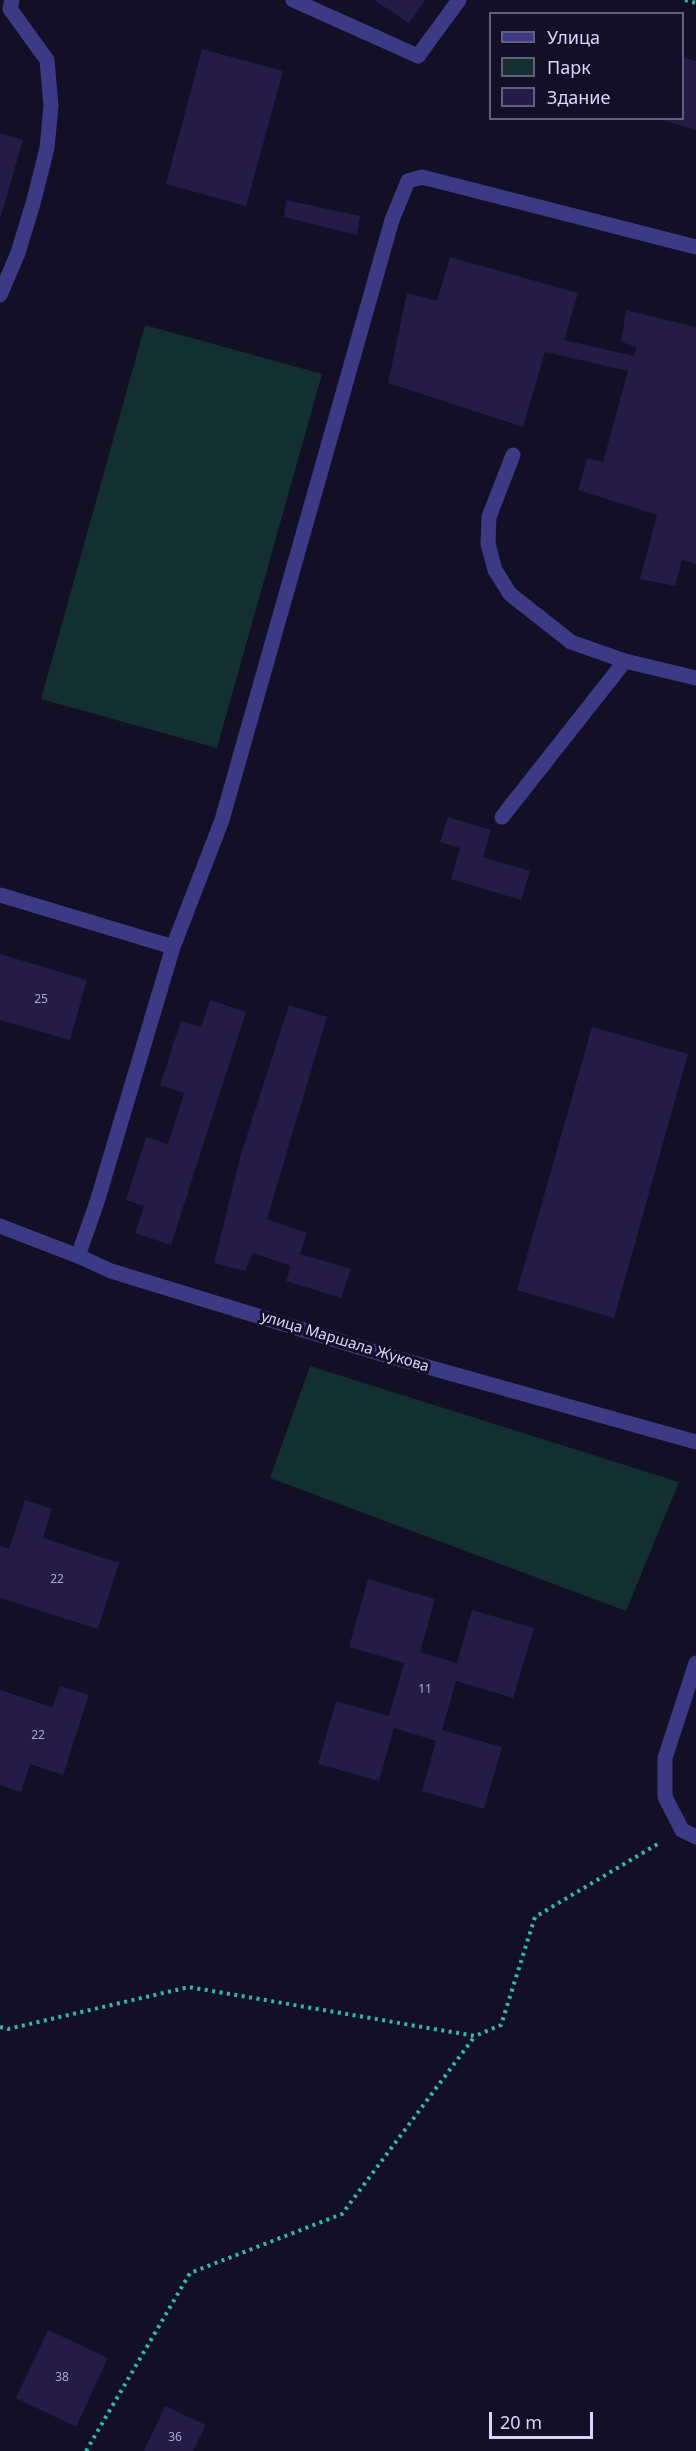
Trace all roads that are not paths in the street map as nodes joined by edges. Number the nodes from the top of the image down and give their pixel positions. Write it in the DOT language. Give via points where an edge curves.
graph roads {
  1 [pos="12,0"];
  2 [pos="293,0"];
  3 [pos="459,0"];
  4 [pos="696,247"];
  5 [pos="0,295"];
  6 [pos="513,455"];
  7 [pos="625,661"];
  8 [pos="696,678"];
  9 [pos="502,817"];
  10 [pos="0,895"];
  11 [pos="173,947"];
  12 [pos="0,1226"];
  13 [pos="78,1256"];
  14 [pos="696,1442"];
  15 [pos="696,1663"];
  16 [pos="696,1837"];
  1 -- 5 [label="street" via="10,9 47,60 51,106 47,148 34,201"];
  2 -- 3 [label="street" via="418,56"];
  4 -- 11 [label="street" via="422,177 408,181 392,220 222,820"];
  6 -- 7 [label="street" via="489,517 488,544 495,570 510,594 564,637"];
  7 -- 8 [label="street"];
  7 -- 9 [label="street"];
  10 -- 11 [label="street"];
  11 -- 13 [label="street"];
  12 -- 13 [label="street, улица Маршала Жукова"];
  13 -- 14 [label="street, улица Маршала Жукова" via="111,1271 385,1355"];
  15 -- 16 [label="street" via="665,1758 665,1797 682,1830"];
}
